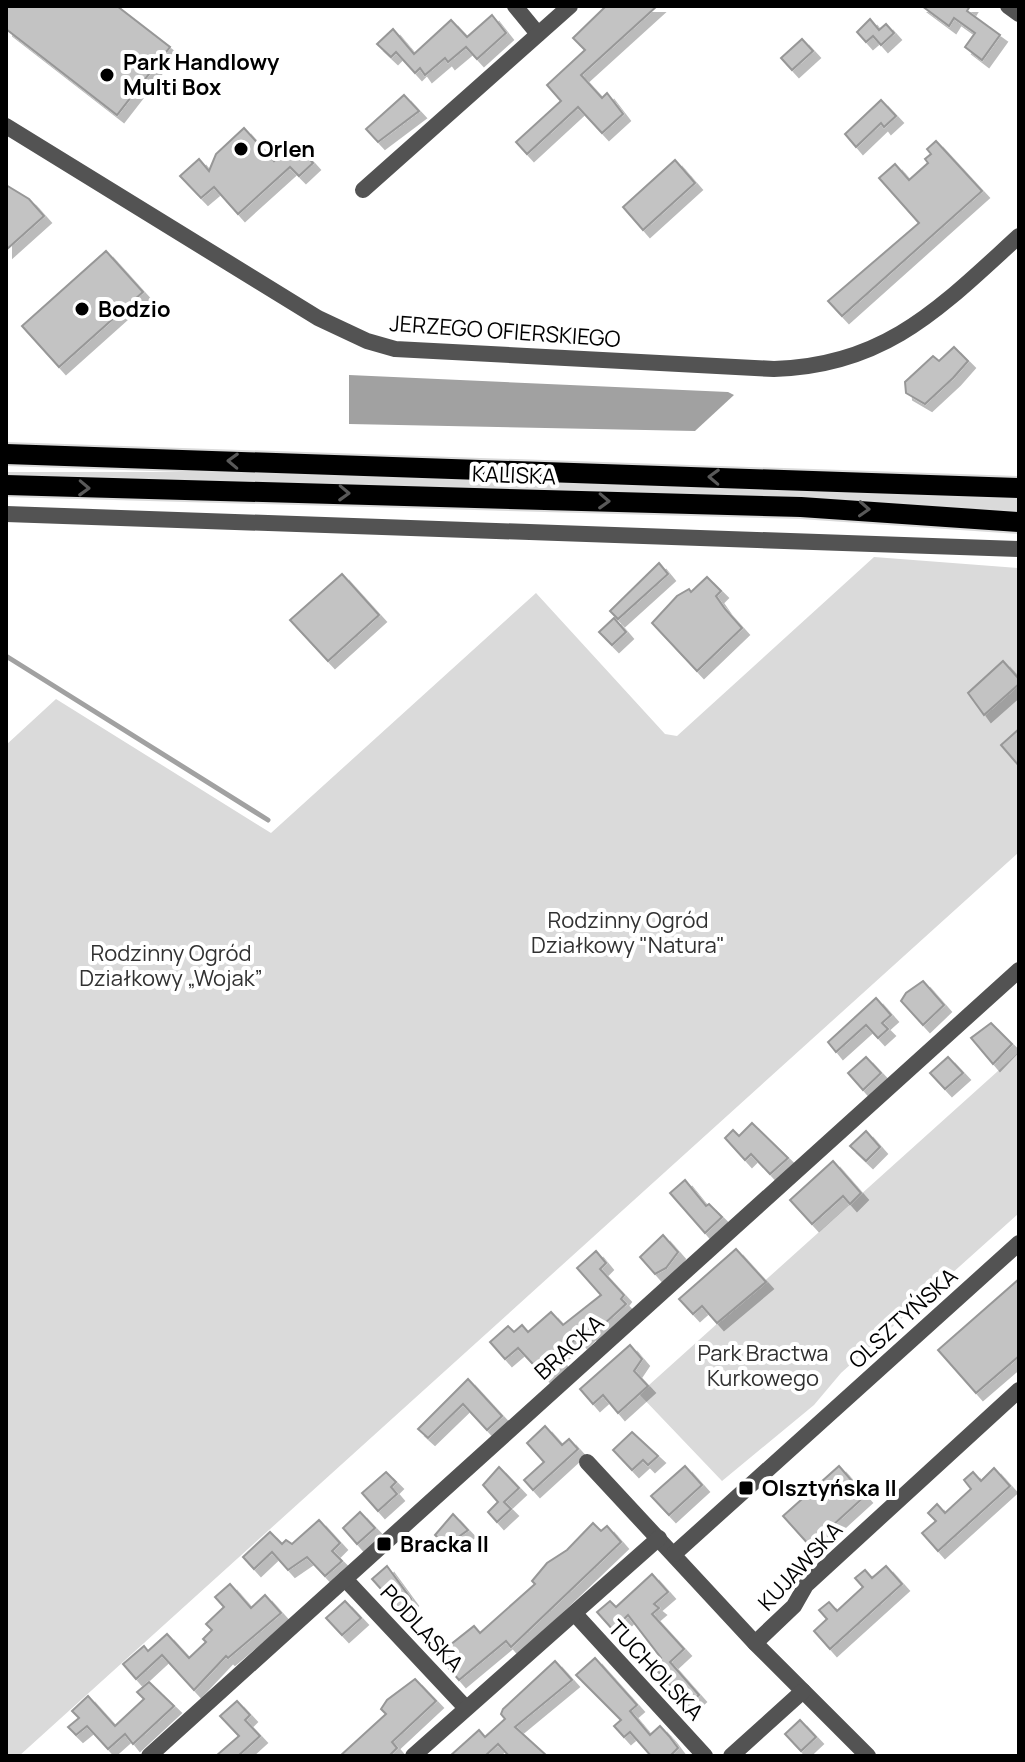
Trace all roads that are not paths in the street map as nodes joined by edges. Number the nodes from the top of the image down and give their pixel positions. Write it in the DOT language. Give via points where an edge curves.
graph roads {
  1 [pos="515,6"];
  2 [pos="570,6"];
  3 [pos="1008,6"];
  4 [pos="1019,14"];
  5 [pos="538,34"];
  6 [pos="6,126"];
  7 [pos="363,190"];
  8 [pos="1019,236"];
  9 [pos="6,454"];
  10 [pos="6,485"];
  11 [pos="1019,488"];
  12 [pos="6,514"];
  13 [pos="1019,522"];
  14 [pos="1019,549"];
  15 [pos="1019,970"];
  16 [pos="1019,1243"];
  17 [pos="1019,1390"];
  18 [pos="587,1462"];
  19 [pos="659,1538"];
  20 [pos="674,1554"];
  21 [pos="345,1579"];
  22 [pos="575,1614"];
  23 [pos="755,1643"];
  24 [pos="803,1691"];
  25 [pos="466,1708"];
  26 [pos="149,1756"];
  27 [pos="413,1756"];
  28 [pos="705,1756"];
  29 [pos="731,1756"];
  30 [pos="868,1756"];
  1 -- 5 [label="street"];
  2 -- 5 [label="street"];
  3 -- 4 [label="street"];
  5 -- 7 [label="street"];
  6 -- 8 [label="street, JERZEGO OFIERSKIEGO" via="318,318 395,349 774,369 833,364 902,335"];
  11 -- 9 [label="main road, KALISKA, one-way"];
  10 -- 13 [label="main road, KALISKA, one-way" via="801,507"];
  12 -- 14 [label="street"];
  15 -- 21 [label="street, BRACKA"];
  16 -- 20 [label="street, OLSZTYŃSKA"];
  17 -- 23 [label="street, KUJAWSKA" via="806,1585 794,1606"];
  18 -- 19 [label="street, KUJAWSKA"];
  19 -- 20 [label="street, KUJAWSKA"];
  19 -- 22 [label="street"];
  20 -- 23 [label="street, KUJAWSKA"];
  21 -- 25 [label="street, PODLASKA"];
  21 -- 26 [label="street, BRACKA"];
  22 -- 25 [label="street"];
  22 -- 28 [label="street, TUCHOLSKA"];
  23 -- 24 [label="street, KUJAWSKA"];
  24 -- 29 [label="street"];
  24 -- 30 [label="street, KUJAWSKA"];
  25 -- 27 [label="street"];
}
